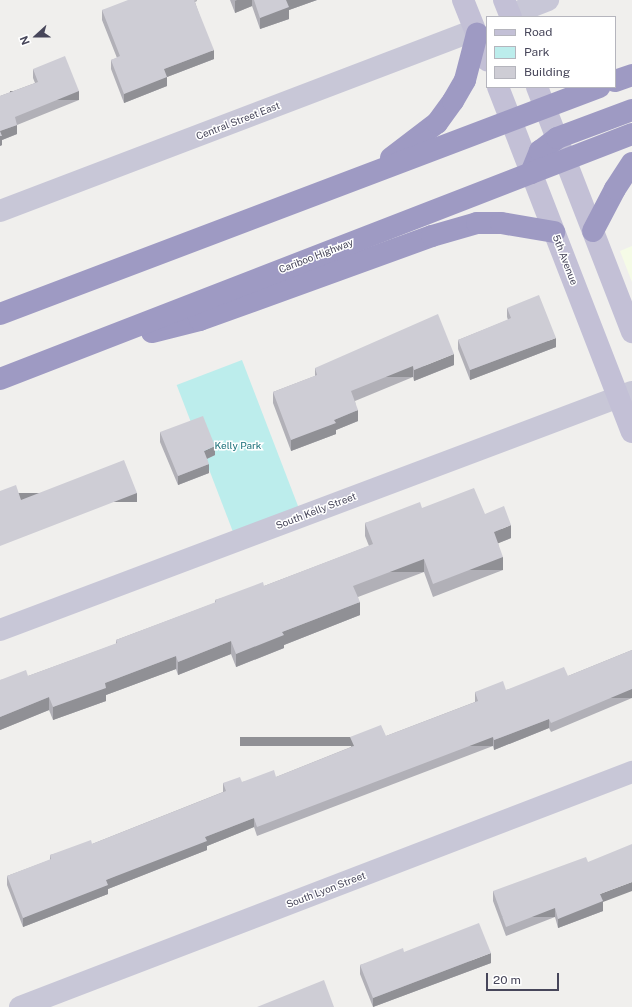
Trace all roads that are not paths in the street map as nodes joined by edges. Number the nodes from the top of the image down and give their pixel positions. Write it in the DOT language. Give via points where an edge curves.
graph roads {
  1 [pos="463,0"];
  2 [pos="548,0"];
  3 [pos="508,11"];
  4 [pos="476,32"];
  5 [pos="486,57"];
  6 [pos="616,65"];
  7 [pos="632,66"];
  8 [pos="632,74"];
  9 [pos="616,81"];
  10 [pos="498,88"];
  11 [pos="537,88"];
  12 [pos="596,88"];
  13 [pos="545,108"];
  14 [pos="632,110"];
  15 [pos="511,120"];
  16 [pos="632,134"];
  17 [pos="557,138"];
  18 [pos="566,160"];
  19 [pos="632,163"];
  20 [pos="372,172"];
  21 [pos="531,173"];
  22 [pos="0,211"];
  23 [pos="593,231"];
  24 [pos="554,232"];
  25 [pos="0,314"];
  26 [pos="632,332"];
  27 [pos="50,359"];
  28 [pos="0,379"];
  29 [pos="625,395"];
  30 [pos="632,432"];
  31 [pos="0,630"];
  32 [pos="632,772"];
  33 [pos="20,1007"];
  1 -- 4 [label="main road"];
  2 -- 3 [label="street"];
  4 -- 5 [label="main road"];
  4 -- 20 [label="highway" via="465,80 454,101 437,123"];
  4 -- 22 [label="street, Central Street East"];
  6 -- 7 [label="highway"];
  8 -- 9 [label="highway"];
  10 -- 15 [label="main road, 5th Avenue"];
  11 -- 13 [label="main road"];
  12 -- 13 [label="highway"];
  13 -- 15 [label="highway"];
  13 -- 17 [label="main road"];
  14 -- 17 [label="highway"];
  15 -- 20 [label="highway"];
  15 -- 21 [label="main road, 5th Avenue"];
  16 -- 18 [label="highway, Cariboo Highway"];
  17 -- 18 [label="main road"];
  17 -- 21 [label="highway" via="540,151"];
  18 -- 21 [label="highway, Cariboo Highway"];
  18 -- 23 [label="main road"];
  19 -- 23 [label="highway"];
  20 -- 25 [label="highway"];
  21 -- 24 [label="main road, 5th Avenue"];
  21 -- 27 [label="highway, Cariboo Highway"];
  23 -- 26 [label="main road"];
  24 -- 27 [label="highway" via="501,223 477,223 432,236 200,320"];
  24 -- 29 [label="main road, 5th Avenue"];
  27 -- 28 [label="highway, Cariboo Highway"];
  29 -- 30 [label="main road, 5th Avenue"];
  29 -- 31 [label="street, South Kelly Street"];
  32 -- 33 [label="street, South Lyon Street"];
}
